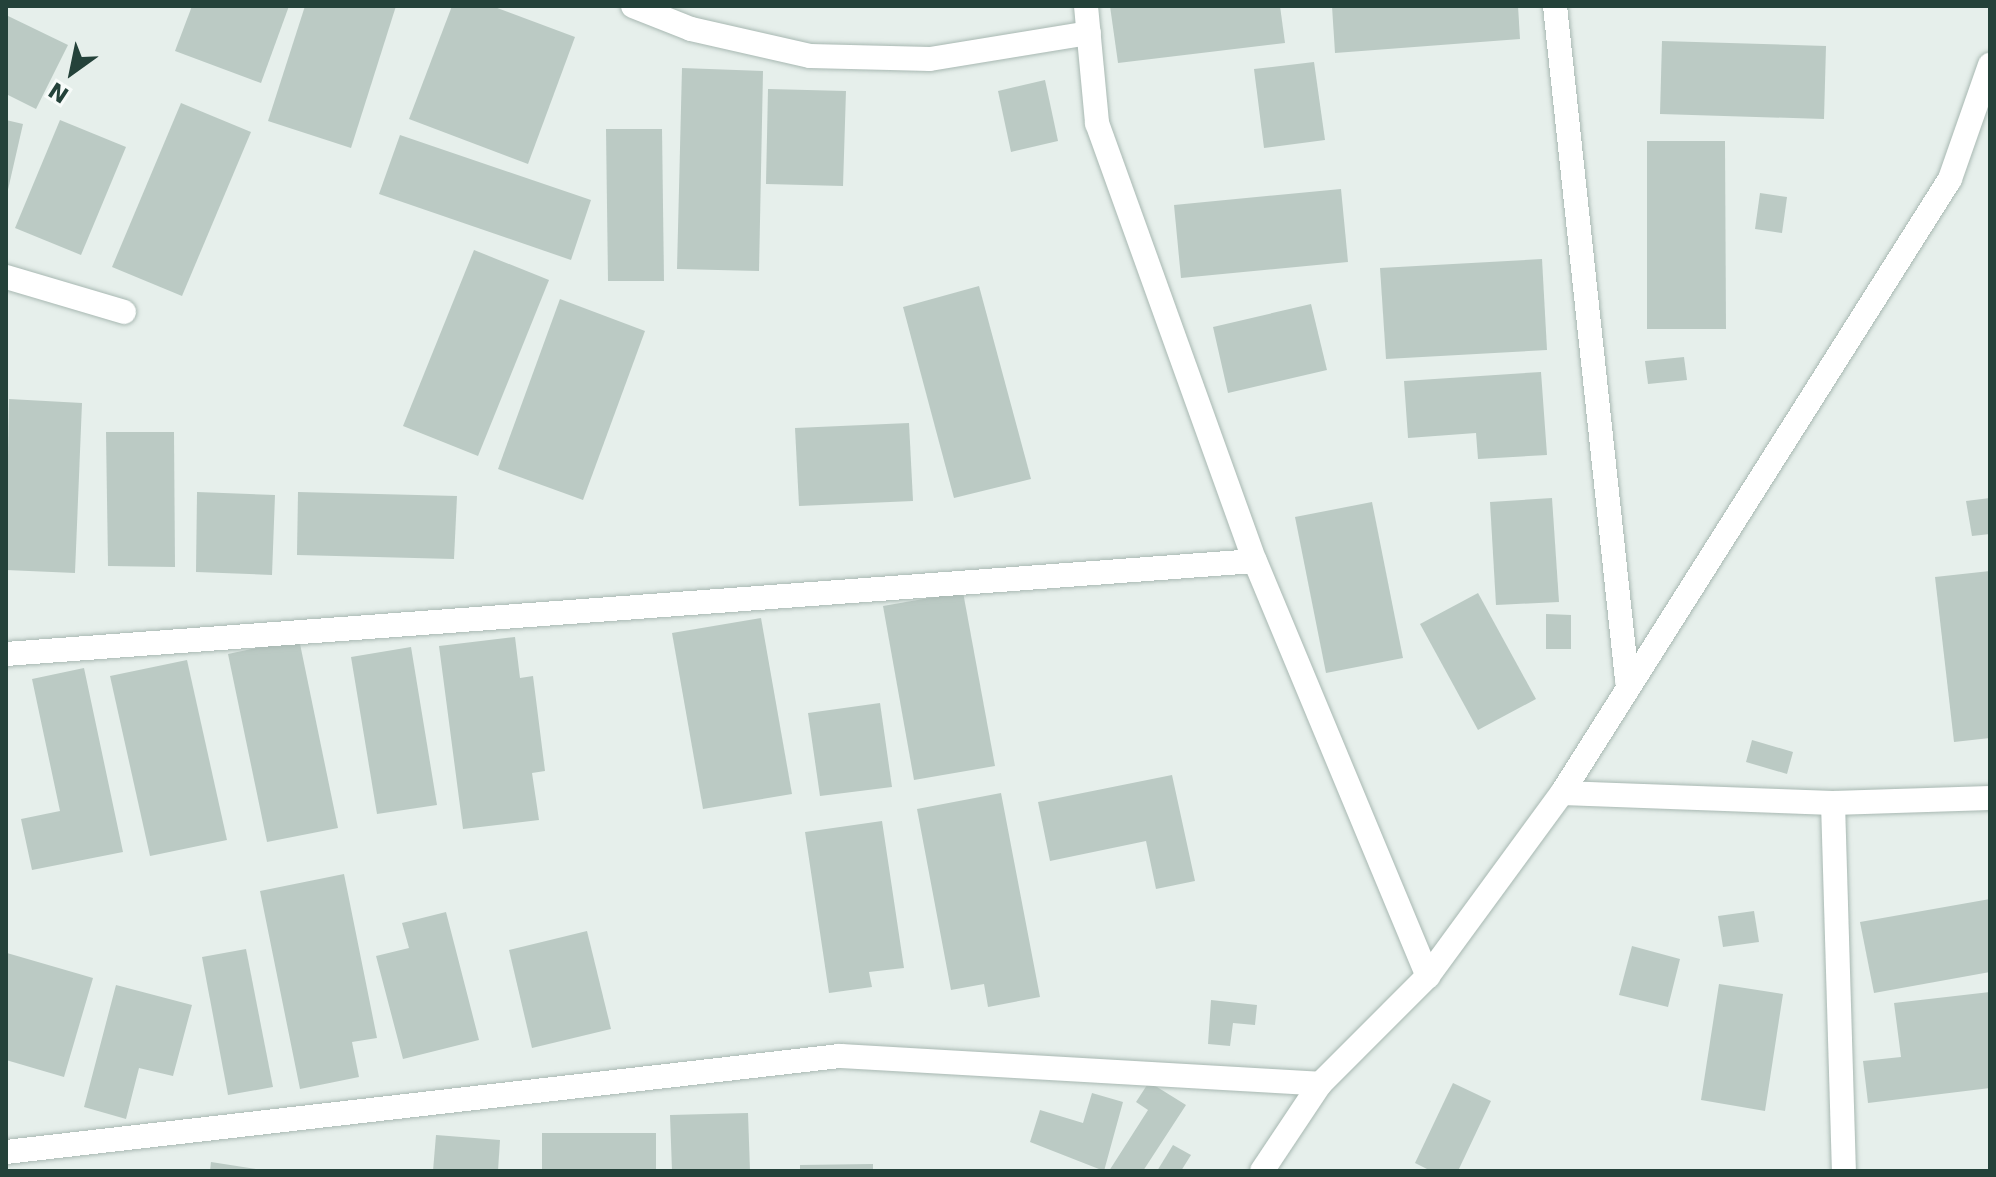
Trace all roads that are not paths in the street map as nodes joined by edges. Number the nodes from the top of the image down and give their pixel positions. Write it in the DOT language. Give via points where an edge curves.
graph roads {
  1 [pos="633,6"];
  2 [pos="1086,6"];
  3 [pos="1555,6"];
  4 [pos="1089,33"];
  5 [pos="1990,65"];
  6 [pos="6,277"];
  7 [pos="124,312"];
  8 [pos="1255,561"];
  9 [pos="6,654"];
  10 [pos="1627,680"];
  11 [pos="1562,793"];
  12 [pos="1990,798"];
  13 [pos="1833,803"];
  14 [pos="1428,976"];
  15 [pos="1320,1084"];
  16 [pos="6,1152"];
  17 [pos="1262,1171"];
  18 [pos="1844,1171"];
  1 -- 4 [label="street" via="691,29 810,56 930,59"];
  2 -- 4 [label="street"];
  3 -- 10 [label="street"];
  4 -- 8 [label="street" via="1097,123"];
  5 -- 10 [label="street" via="1950,179"];
  6 -- 7 [label="street"];
  8 -- 9 [label="street"];
  8 -- 14 [label="street"];
  10 -- 11 [label="street"];
  11 -- 13 [label="street"];
  11 -- 14 [label="street"];
  12 -- 13 [label="street"];
  13 -- 18 [label="street"];
  14 -- 15 [label="street"];
  15 -- 16 [label="street" via="840,1056"];
  15 -- 17 [label="street"];
}
